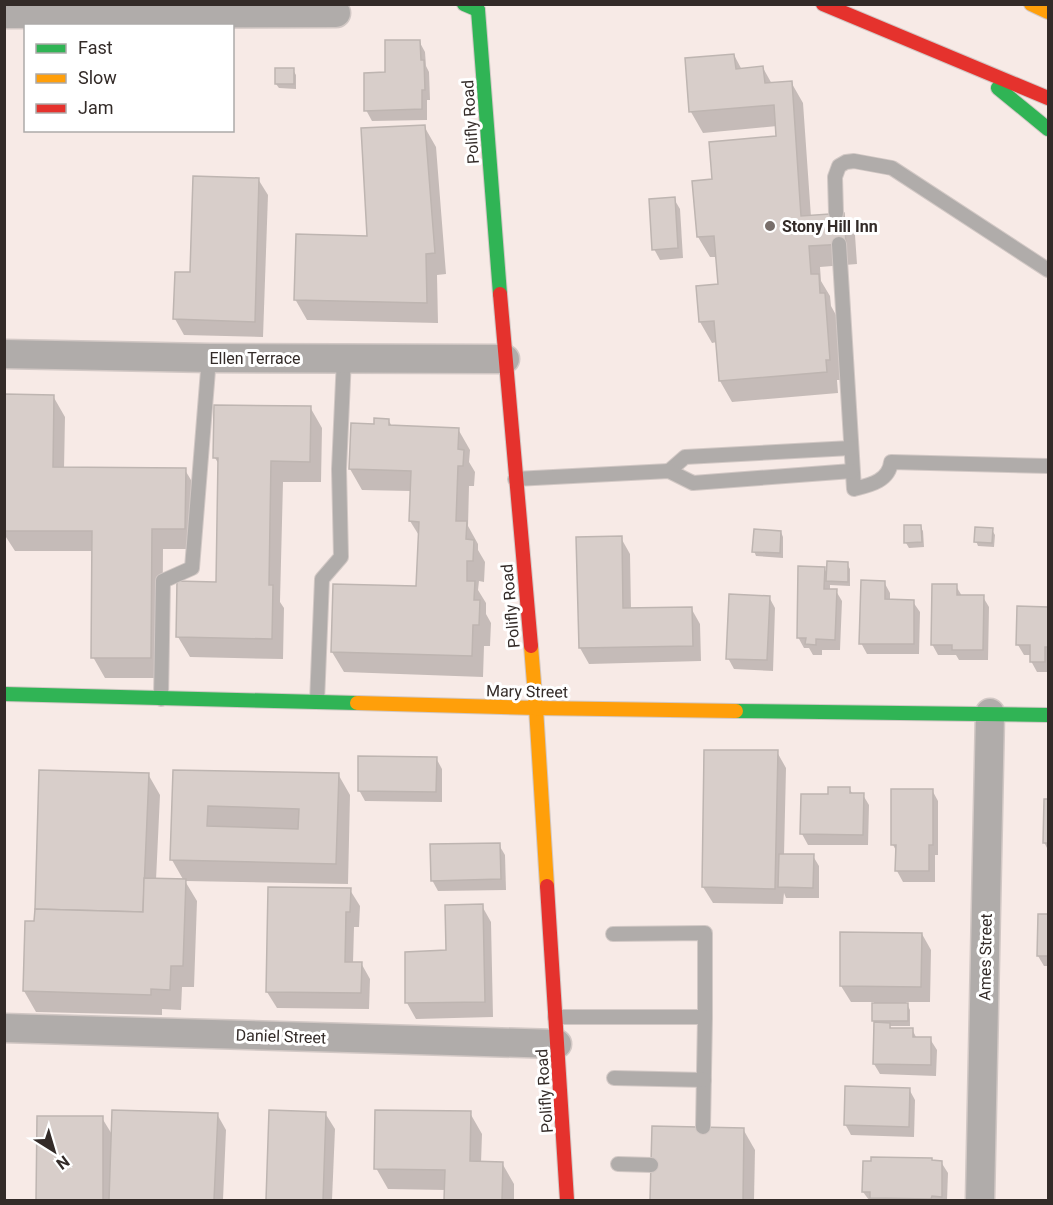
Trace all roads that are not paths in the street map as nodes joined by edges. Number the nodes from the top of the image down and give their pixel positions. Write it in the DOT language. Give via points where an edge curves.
graph roads {
  1 [pos="464,4"];
  2 [pos="823,4"];
  3 [pos="1031,4"];
  4 [pos="1048,12"];
  5 [pos="336,13"];
  6 [pos="4,14"];
  7 [pos="969,64"];
  8 [pos="1048,98"];
  9 [pos="1048,129"];
  10 [pos="836,213"];
  11 [pos="839,244"];
  12 [pos="1048,270"];
  13 [pos="4,354"];
  14 [pos="209,358"];
  15 [pos="344,358"];
  16 [pos="505,359"];
  17 [pos="851,448"];
  18 [pos="1048,466"];
  19 [pos="669,471"];
  20 [pos="852,471"];
  21 [pos="515,479"];
  22 [pos="4,694"];
  23 [pos="161,699"];
  24 [pos="317,702"];
  25 [pos="536,708"];
  26 [pos="990,713"];
  27 [pos="1048,715"];
  28 [pos="613,933"];
  29 [pos="705,1017"];
  30 [pos="4,1028"];
  31 [pos="556,1031"];
  32 [pos="614,1078"];
  33 [pos="704,1080"];
  34 [pos="704,1127"];
  35 [pos="618,1164"];
  36 [pos="651,1165"];
  37 [pos="567,1200"];
  38 [pos="980,1200"];
  1 -- 16 [label="main road, Polifly Road" via="478,10"];
  2 -- 7 [label="main road"];
  3 -- 4 [label="main road"];
  5 -- 6 [label="street"];
  7 -- 8 [label="main road"];
  7 -- 9 [label="main road"];
  10 -- 12 [label="lane" via="835,177 839,166 854,161 892,168"];
  11 -- 17 [label="lane"];
  13 -- 14 [label="street, Ellen Terrace"];
  14 -- 15 [label="street, Ellen Terrace"];
  14 -- 23 [label="lane" via="192,567 163,581"];
  15 -- 16 [label="street, Ellen Terrace"];
  15 -- 24 [label="lane" via="339,469 341,557 322,579"];
  16 -- 21 [label="main road, Polifly Road"];
  17 -- 19 [label="lane" via="685,457"];
  17 -- 20 [label="lane"];
  18 -- 20 [label="lane" via="891,462 882,479 854,489"];
  19 -- 20 [label="lane" via="693,483"];
  19 -- 21 [label="lane"];
  21 -- 25 [label="main road, Polifly Road"];
  22 -- 23 [label="main road, Mary Street"];
  23 -- 24 [label="main road, Mary Street"];
  24 -- 25 [label="main road, Mary Street"];
  25 -- 26 [label="main road, Mary Street"];
  25 -- 31 [label="main road, Polifly Road"];
  26 -- 27 [label="main road, Mary Street"];
  26 -- 38 [label="street, Ames Street"];
  28 -- 29 [label="lane" via="705,933"];
  29 -- 31 [label="lane"];
  29 -- 33 [label="lane"];
  30 -- 31 [label="street, Daniel Street"];
  31 -- 37 [label="main road, Polifly Road"];
  32 -- 33 [label="lane"];
  33 -- 34 [label="lane"];
  35 -- 36 [label="lane"];
}
